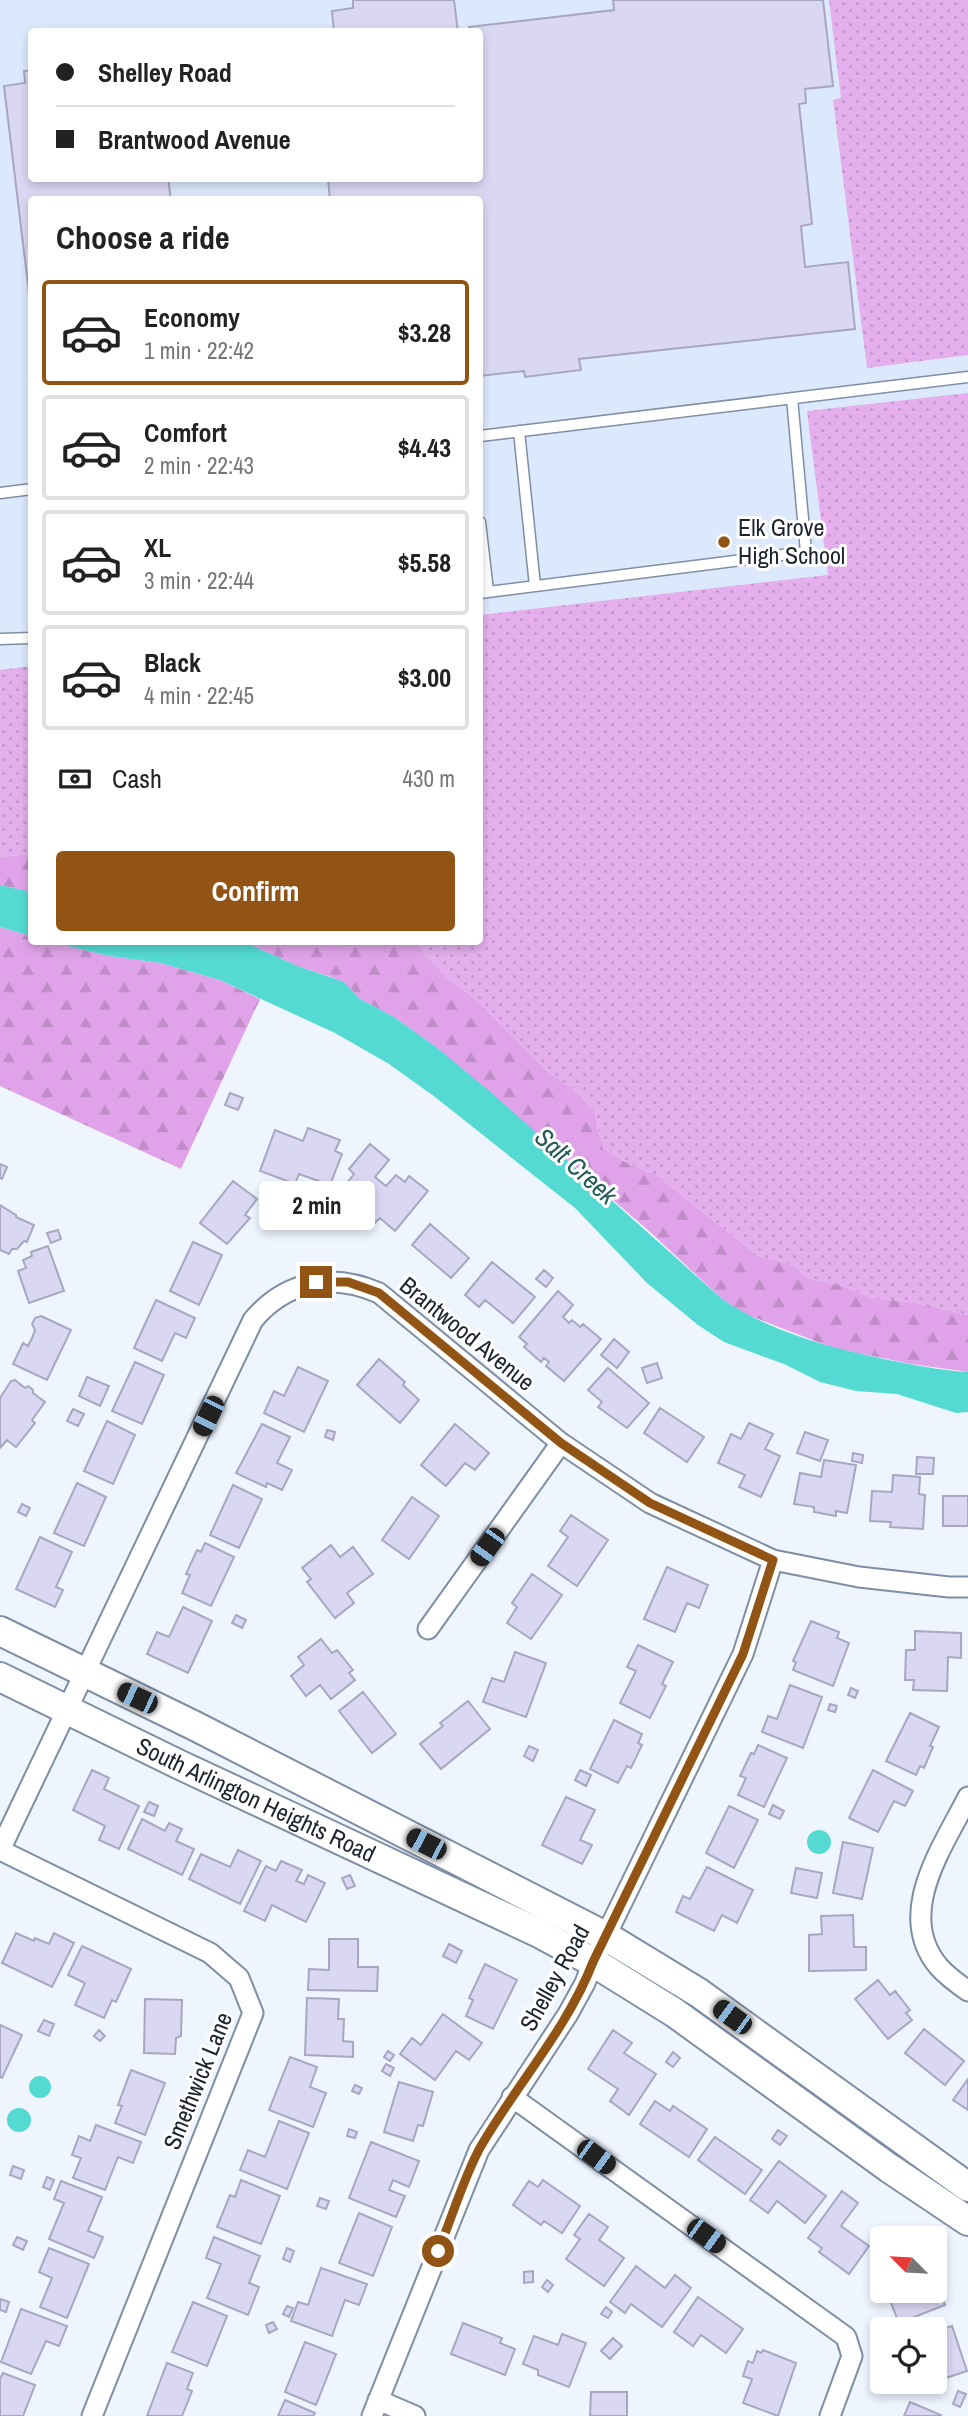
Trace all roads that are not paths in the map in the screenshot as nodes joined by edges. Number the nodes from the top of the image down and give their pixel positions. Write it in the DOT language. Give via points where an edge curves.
graph roads {
  1 [pos="968,377"];
  2 [pos="792,398"];
  3 [pos="519,431"];
  4 [pos="483,436"];
  5 [pos="28,490"];
  6 [pos="0,493"];
  7 [pos="483,574"];
  8 [pos="535,586"];
  9 [pos="484,592"];
  10 [pos="28,638"];
  11 [pos="0,639"];
  12 [pos="561,1443"];
  13 [pos="773,1560"];
  14 [pos="968,1587"];
  15 [pos="428,1629"];
  16 [pos="0,1631"];
  17 [pos="84,1672"];
  18 [pos="0,1677"];
  19 [pos="67,1709"];
  20 [pos="968,1797"];
  21 [pos="0,1850"];
  22 [pos="607,1937"];
  23 [pos="593,1962"];
  24 [pos="968,1991"];
  25 [pos="512,2097"];
  26 [pos="968,2187"];
  27 [pos="968,2221"];
  28 [pos="375,2408"];
  29 [pos="92,2416"];
  30 [pos="415,2416"];
  31 [pos="830,2416"];
  1 -- 2 [label="lane"];
  2 -- 3 [label="lane"];
  2 -- 8 [label="lane" via="806,552"];
  3 -- 4 [label="lane"];
  3 -- 8 [label="lane"];
  5 -- 6 [label="lane"];
  7 -- 9 [label="lane"];
  8 -- 9 [label="lane"];
  10 -- 11 [label="lane"];
  12 -- 13 [label="street, Brantwood Avenue" via="650,1503"];
  12 -- 15 [label="street"];
  12 -- 17 [label="street, Brantwood Avenue" via="379,1293 332,1280 288,1291 253,1321"];
  13 -- 14 [label="street, Brantwood Avenue" via="859,1577"];
  13 -- 22 [label="street, Shelley Road" via="743,1654"];
  16 -- 17 [label="main road, South Arlington Heights Road"];
  17 -- 19 [label="street, Brantwood Avenue"];
  17 -- 22 [label="main road, South Arlington Heights Road"];
  18 -- 19 [label="main road, South Arlington Heights Road"];
  19 -- 21 [label="street, Brantwood Avenue"];
  19 -- 23 [label="main road, South Arlington Heights Road"];
  20 -- 24 [label="street" via="929,1875 921,1908 928,1952"];
  21 -- 29 [label="street, Smethwick Lane" via="210,1953 239,1978 253,2013"];
  22 -- 23 [label="street, Shelley Road"];
  22 -- 26 [label="main road, South Arlington Heights Road" via="699,1993"];
  23 -- 25 [label="street, Shelley Road" via="568,2014"];
  23 -- 27 [label="main road, South Arlington Heights Road" via="675,2013"];
  25 -- 28 [label="street, Shelley Road" via="479,2150"];
  25 -- 31 [label="street" via="846,2337 852,2356"];
  28 -- 30 [label="street"];
}
